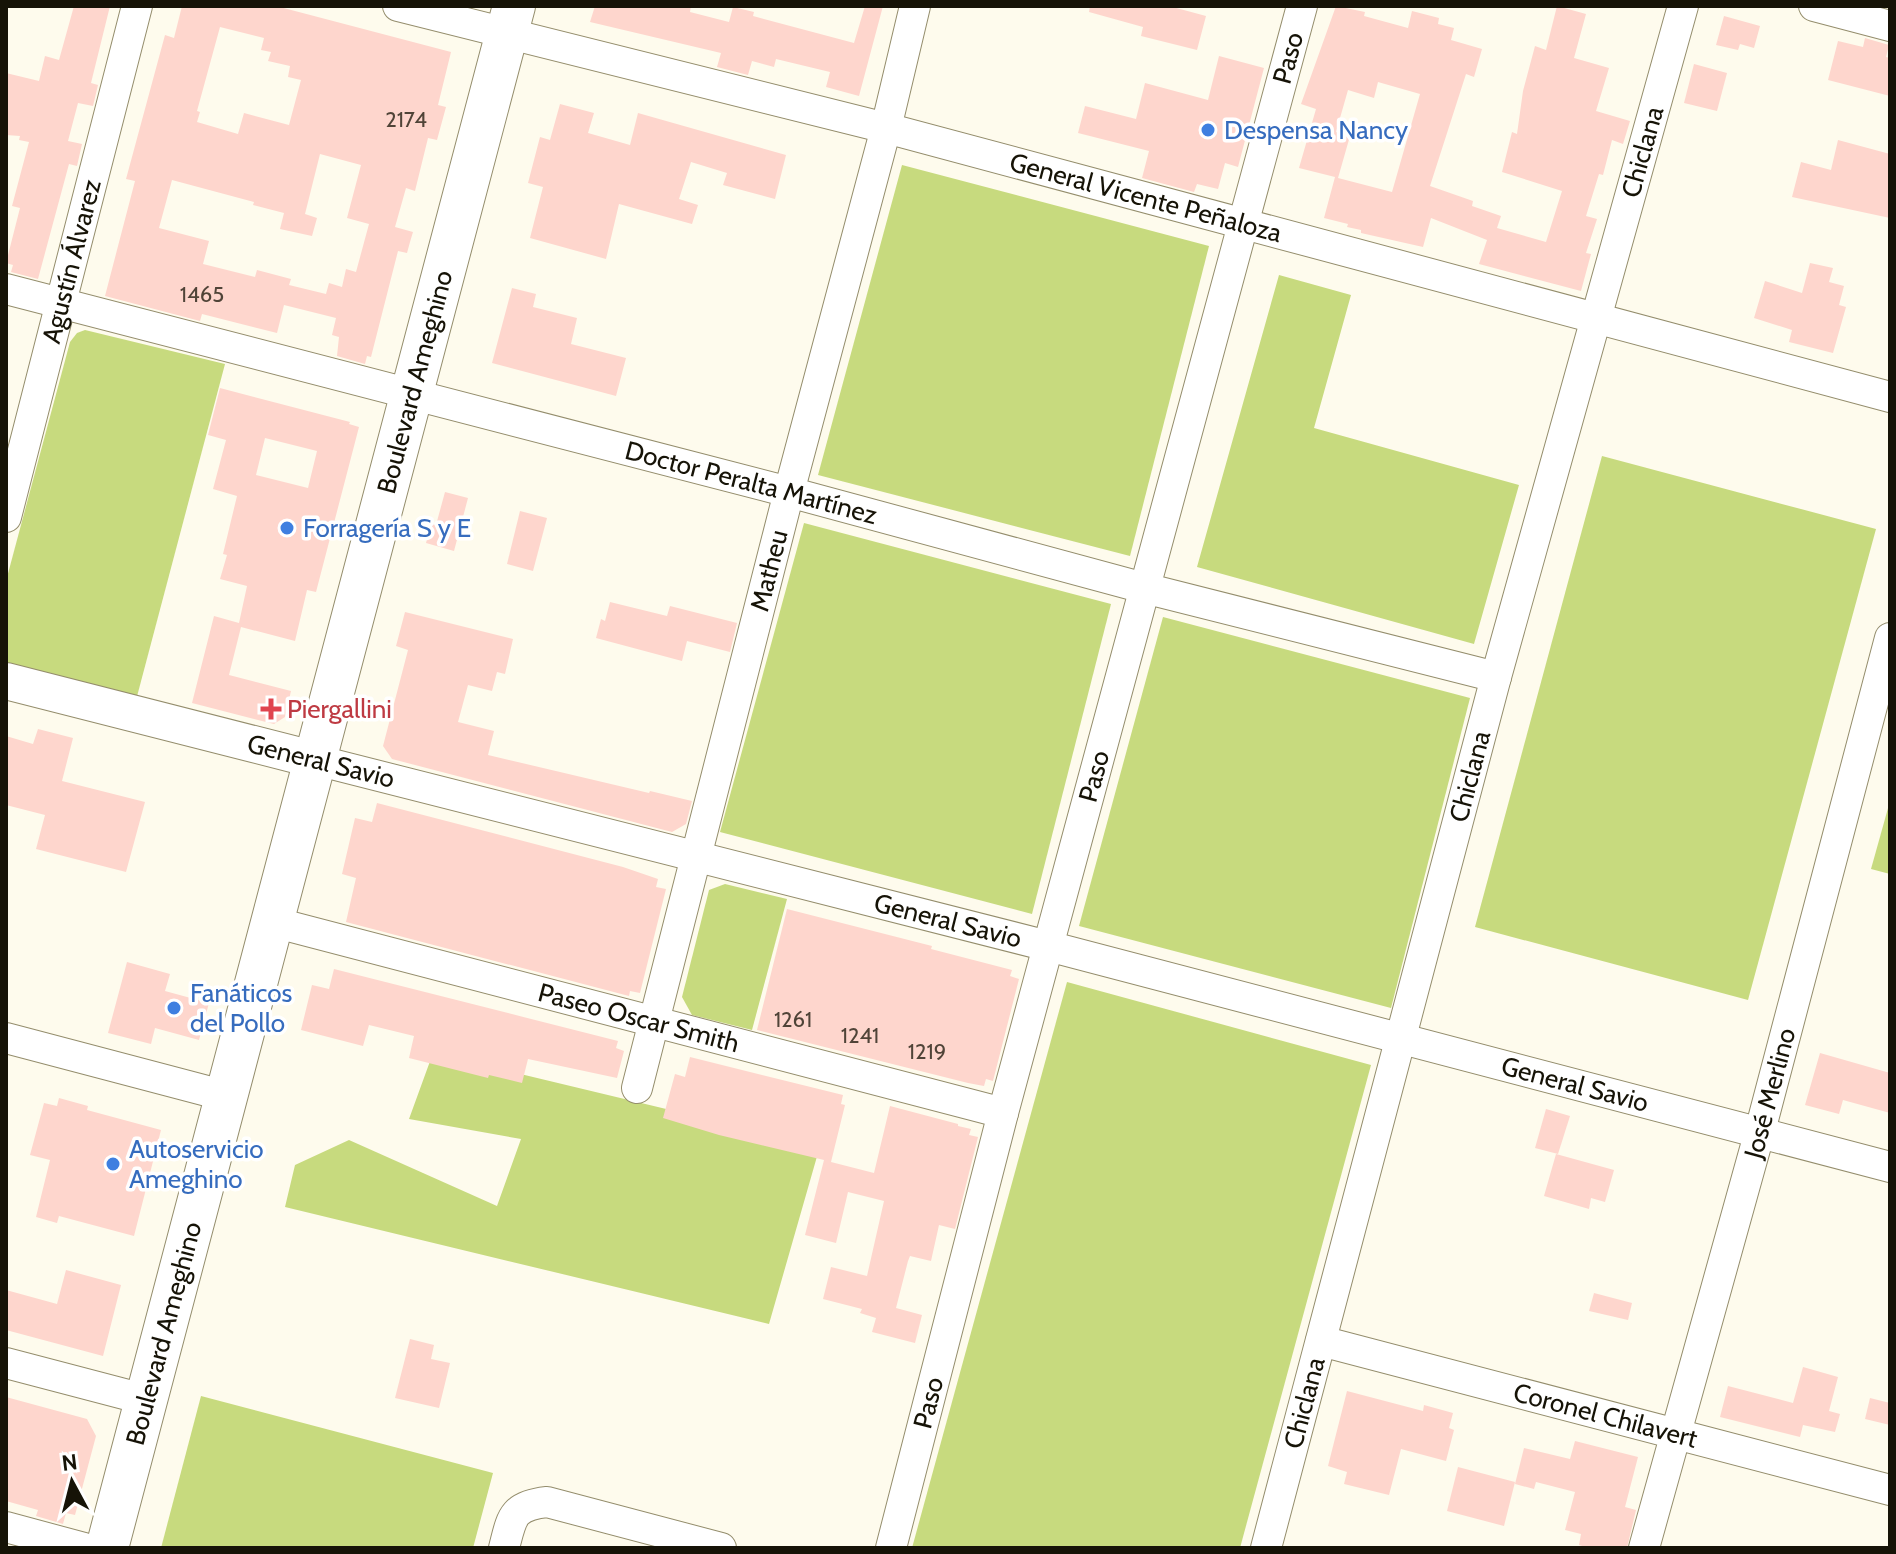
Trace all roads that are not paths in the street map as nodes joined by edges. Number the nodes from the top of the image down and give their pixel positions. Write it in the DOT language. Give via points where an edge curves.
graph roads {
  1 [pos="137,6"];
  2 [pos="398,6"];
  3 [pos="915,6"];
  4 [pos="1302,6"];
  5 [pos="1683,6"];
  6 [pos="1814,6"];
  7 [pos="510,20"];
  8 [pos="1890,26"];
  9 [pos="886,128"];
  10 [pos="1242,225"];
  11 [pos="6,289"];
  12 [pos="62,303"];
  13 [pos="1596,317"];
  14 [pos="411,394"];
  15 [pos="1890,397"];
  16 [pos="789,492"];
  17 [pos="6,517"];
  18 [pos="1144,588"];
  19 [pos="1890,638"];
  20 [pos="1496,677"];
  21 [pos="6,681"];
  22 [pos="316,760"];
  23 [pos="696,855"];
  24 [pos="273,922"];
  25 [pos="1048,946"];
  26 [pos="653,1021"];
  27 [pos="6,1038"];
  28 [pos="1400,1040"];
  29 [pos="637,1088"];
  30 [pos="226,1096"];
  31 [pos="1003,1113"];
  32 [pos="1760,1131"];
  33 [pos="1890,1167"];
  34 [pos="1321,1341"];
  35 [pos="6,1363"];
  36 [pos="147,1400"];
  37 [pos="1675,1433"];
  38 [pos="1890,1490"];
  39 [pos="6,1527"];
  40 [pos="84,1548"];
  41 [pos="107,1548"];
  42 [pos="504,1548"];
  43 [pos="721,1548"];
  44 [pos="891,1548"];
  45 [pos="1266,1548"];
  46 [pos="1644,1548"];
  1 -- 12 [label="street, Agustín Álvarez"];
  2 -- 7 [label="street, General Vicente Peñaloza"];
  3 -- 9 [label="street, Matheu"];
  4 -- 10 [label="street, Paso"];
  5 -- 13 [label="street, Chiclana"];
  6 -- 8 [label="street"];
  7 -- 9 [label="street, General Vicente Peñaloza"];
  7 -- 14 [label="main road, Boulevard Ameghino"];
  9 -- 10 [label="street, General Vicente Peñaloza"];
  9 -- 16 [label="street, Matheu"];
  10 -- 13 [label="street, General Vicente Peñaloza"];
  10 -- 18 [label="street, Paso"];
  11 -- 12 [label="street, Doctor Peralta Martínez"];
  12 -- 14 [label="street, Doctor Peralta Martínez"];
  12 -- 17 [label="street, Agustín Álvarez"];
  13 -- 15 [label="street, General Vicente Peñaloza"];
  13 -- 20 [label="street, Chiclana"];
  14 -- 16 [label="street, Doctor Peralta Martínez"];
  14 -- 22 [label="main road, Boulevard Ameghino"];
  16 -- 18 [label="street, Doctor Peralta Martínez"];
  16 -- 23 [label="street, Matheu"];
  18 -- 20 [label="street, Doctor Peralta Martínez"];
  18 -- 25 [label="street, Paso"];
  19 -- 32 [label="street, José Merlino"];
  20 -- 28 [label="street, Chiclana"];
  21 -- 22 [label="street, General Savio"];
  22 -- 23 [label="street, General Savio"];
  22 -- 24 [label="main road, Boulevard Ameghino"];
  23 -- 25 [label="street, General Savio"];
  23 -- 26 [label="street, Matheu"];
  24 -- 26 [label="street, Paseo Oscar Smith"];
  24 -- 30 [label="main road, Boulevard Ameghino"];
  25 -- 28 [label="street, General Savio"];
  25 -- 31 [label="street, Paso"];
  26 -- 29 [label="street, Matheu"];
  26 -- 31 [label="street, Paseo Oscar Smith"];
  27 -- 30 [label="street"];
  28 -- 32 [label="street, General Savio"];
  28 -- 34 [label="street, Chiclana"];
  30 -- 36 [label="main road, Boulevard Ameghino"];
  31 -- 44 [label="street, Paso"];
  32 -- 33 [label="street, General Savio"];
  32 -- 37 [label="street, José Merlino"];
  34 -- 37 [label="street, Coronel Chilavert"];
  34 -- 45 [label="street, Chiclana"];
  35 -- 36 [label="street"];
  36 -- 41 [label="main road, Boulevard Ameghino"];
  37 -- 38 [label="street, Coronel Chilavert"];
  37 -- 46 [label="street, José Merlino"];
  39 -- 40 [label="street"];
  42 -- 43 [label="street" via="512,1519 526,1504 547,1502"];
}
